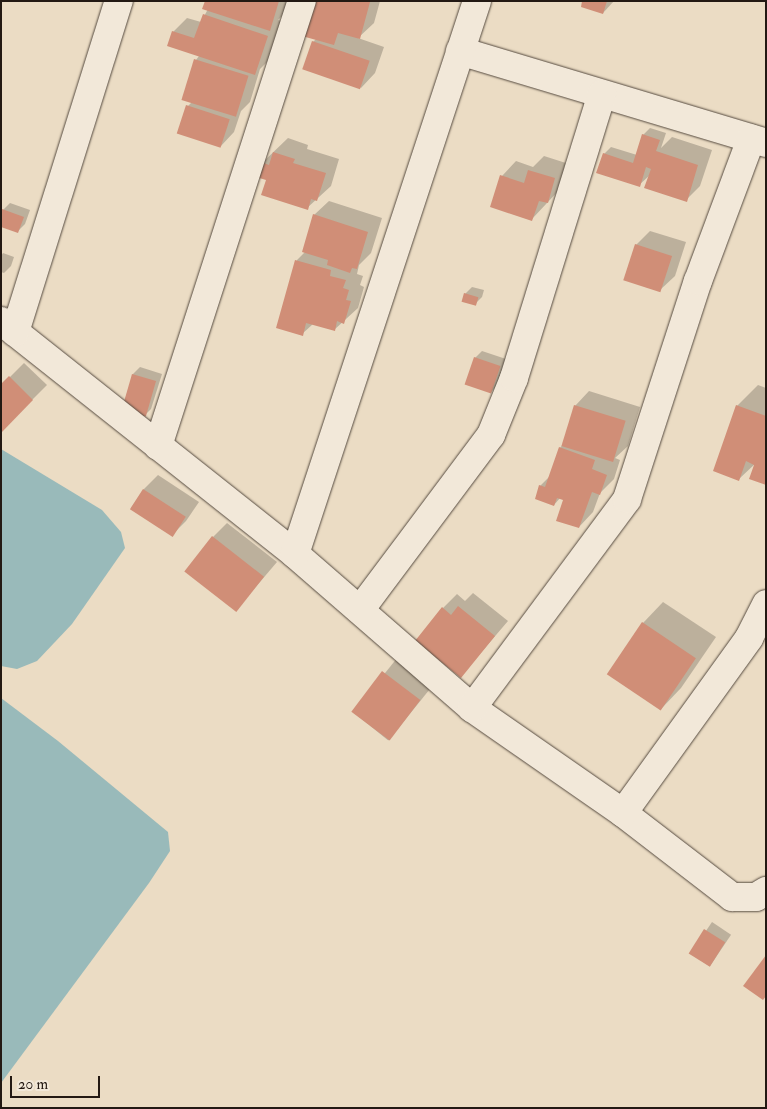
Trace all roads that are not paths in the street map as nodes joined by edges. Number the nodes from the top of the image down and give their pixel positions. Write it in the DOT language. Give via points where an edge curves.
graph roads {
  1 [pos="119,1"];
  2 [pos="302,1"];
  3 [pos="477,1"];
  4 [pos="460,52"];
  5 [pos="602,94"];
  6 [pos="758,141"];
  7 [pos="8,326"];
  8 [pos="158,446"];
  9 [pos="295,554"];
  10 [pos="766,604"];
  11 [pos="360,610"];
  12 [pos="472,708"];
  13 [pos="623,813"];
  14 [pos="766,891"];
  1 -- 7 [label="street"];
  2 -- 8 [label="street"];
  3 -- 4 [label="street"];
  4 -- 5 [label="street"];
  4 -- 9 [label="street"];
  5 -- 6 [label="street"];
  5 -- 11 [label="street" via="514,378 491,435"];
  6 -- 12 [label="street" via="698,281 627,499"];
  7 -- 8 [label="street"];
  8 -- 9 [label="street"];
  9 -- 11 [label="street"];
  10 -- 13 [label="street" via="748,638"];
  11 -- 12 [label="street"];
  12 -- 13 [label="street"];
  13 -- 14 [label="street" via="732,897 756,897"];
}
